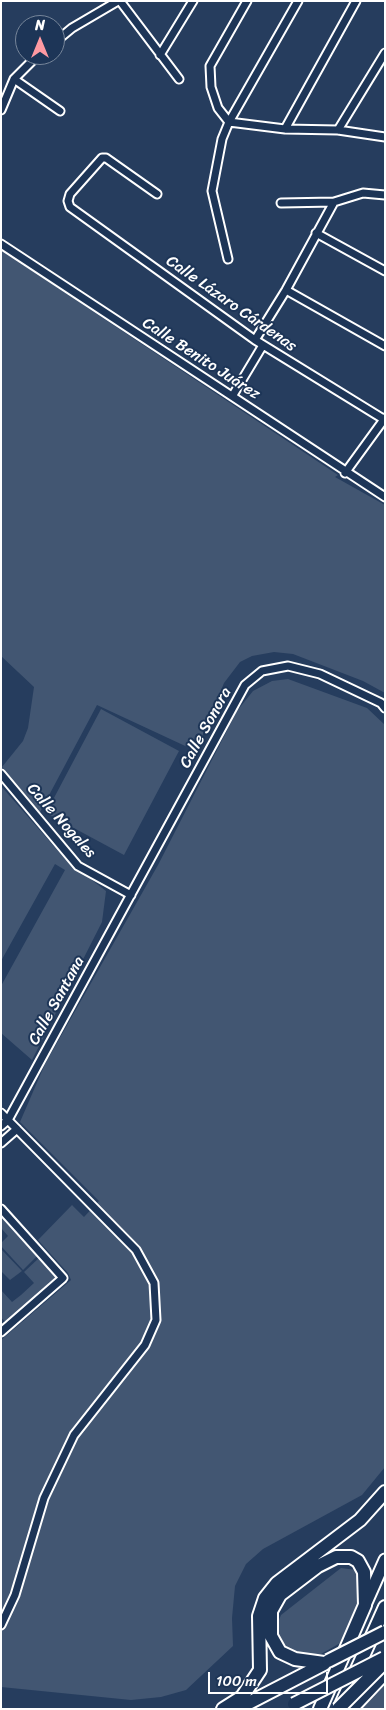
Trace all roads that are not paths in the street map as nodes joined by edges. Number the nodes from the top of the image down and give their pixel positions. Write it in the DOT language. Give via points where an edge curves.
graph roads {
  1 [pos="119,1"];
  2 [pos="194,1"];
  3 [pos="248,1"];
  4 [pos="298,1"];
  5 [pos="356,1"];
  6 [pos="65,34"];
  7 [pos="385,52"];
  8 [pos="160,55"];
  9 [pos="28,65"];
  10 [pos="14,79"];
  11 [pos="179,79"];
  12 [pos="1,110"];
  13 [pos="60,111"];
  14 [pos="229,122"];
  15 [pos="286,129"];
  16 [pos="338,130"];
  17 [pos="385,138"];
  18 [pos="157,194"];
  19 [pos="385,194"];
  20 [pos="334,202"];
  21 [pos="281,203"];
  22 [pos="316,233"];
  23 [pos="1,244"];
  24 [pos="228,259"];
  25 [pos="385,271"];
  26 [pos="286,290"];
  27 [pos="255,340"];
  28 [pos="263,345"];
  29 [pos="385,346"];
  30 [pos="232,395"];
  31 [pos="384,419"];
  32 [pos="345,472"];
  33 [pos="385,497"];
  34 [pos="385,708"];
  35 [pos="1,774"];
  36 [pos="131,895"];
  37 [pos="1,1113"];
  38 [pos="8,1120"];
  39 [pos="1,1126"];
  40 [pos="17,1129"];
  41 [pos="1,1143"];
  42 [pos="1,1209"];
  43 [pos="1,1332"];
  44 [pos="385,1492"];
  45 [pos="385,1560"];
  46 [pos="366,1605"];
  47 [pos="383,1607"];
  48 [pos="1,1625"];
  49 [pos="385,1632"];
  50 [pos="384,1659"];
  51 [pos="326,1662"];
  52 [pos="385,1674"];
  53 [pos="289,1706"];
  54 [pos="342,1707"];
  55 [pos="320,1708"];
  56 [pos="223,1709"];
  57 [pos="237,1709"];
  1 -- 6 [label="street"];
  1 -- 8 [label="street"];
  2 -- 8 [label="street"];
  3 -- 14 [label="street" via="210,66 211,87 218,108"];
  4 -- 14 [label="street"];
  5 -- 15 [label="street"];
  7 -- 16 [label="street"];
  8 -- 11 [label="street"];
  9 -- 10 [label="street"];
  10 -- 12 [label="street"];
  10 -- 13 [label="street"];
  14 -- 15 [label="street"];
  14 -- 24 [label="street" via="222,138 212,191"];
  15 -- 16 [label="street"];
  16 -- 17 [label="street"];
  18 -- 27 [label="street, Calle Lázaro Cárdenas" via="102,158 70,194 68,201 70,207"];
  19 -- 20 [label="street" via="362,193"];
  20 -- 21 [label="street"];
  20 -- 22 [label="street"];
  22 -- 25 [label="street"];
  22 -- 26 [label="street"];
  23 -- 30 [label="street, Calle Benito Juárez"];
  26 -- 27 [label="street"];
  26 -- 29 [label="street"];
  27 -- 28 [label="street, Calle Lázaro Cárdenas"];
  28 -- 30 [label="street"];
  28 -- 31 [label="street, Calle Lázaro Cárdenas"];
  30 -- 32 [label="street, Calle Benito Juárez"];
  31 -- 32 [label="street"];
  32 -- 33 [label="street, Calle Benito Juárez"];
  34 -- 36 [label="street, Calle Sonora" via="381,703 320,674 288,666 262,671 245,685"];
  35 -- 36 [label="street, Calle Nogales" via="78,866"];
  36 -- 38 [label="street, Calle Santana"];
  37 -- 38 [label="street"];
  38 -- 39 [label="street"];
  38 -- 40 [label="street"];
  40 -- 41 [label="street"];
  40 -- 48 [label="street" via="136,1250 154,1283 156,1320 146,1345 74,1434 44,1498 15,1595"];
  42 -- 43 [label="street" via="63,1278"];
  44 -- 56 [label="highway" via="360,1520 277,1583 265,1598 260,1616 260,1670 242,1697"];
  45 -- 46 [label="main road"];
  46 -- 51 [label="highway" via="362,1566 351,1557 344,1556 318,1566 290,1586 275,1602 269,1619 274,1645 295,1659"];
  46 -- 55 [label="highway"];
  47 -- 54 [label="highway"];
  49 -- 51 [label="highway, bridge"];
  50 -- 53 [label="highway, bridge"];
  50 -- 54 [label="highway, bridge"];
  51 -- 57 [label="highway"];
  52 -- 54 [label="highway"];
}
